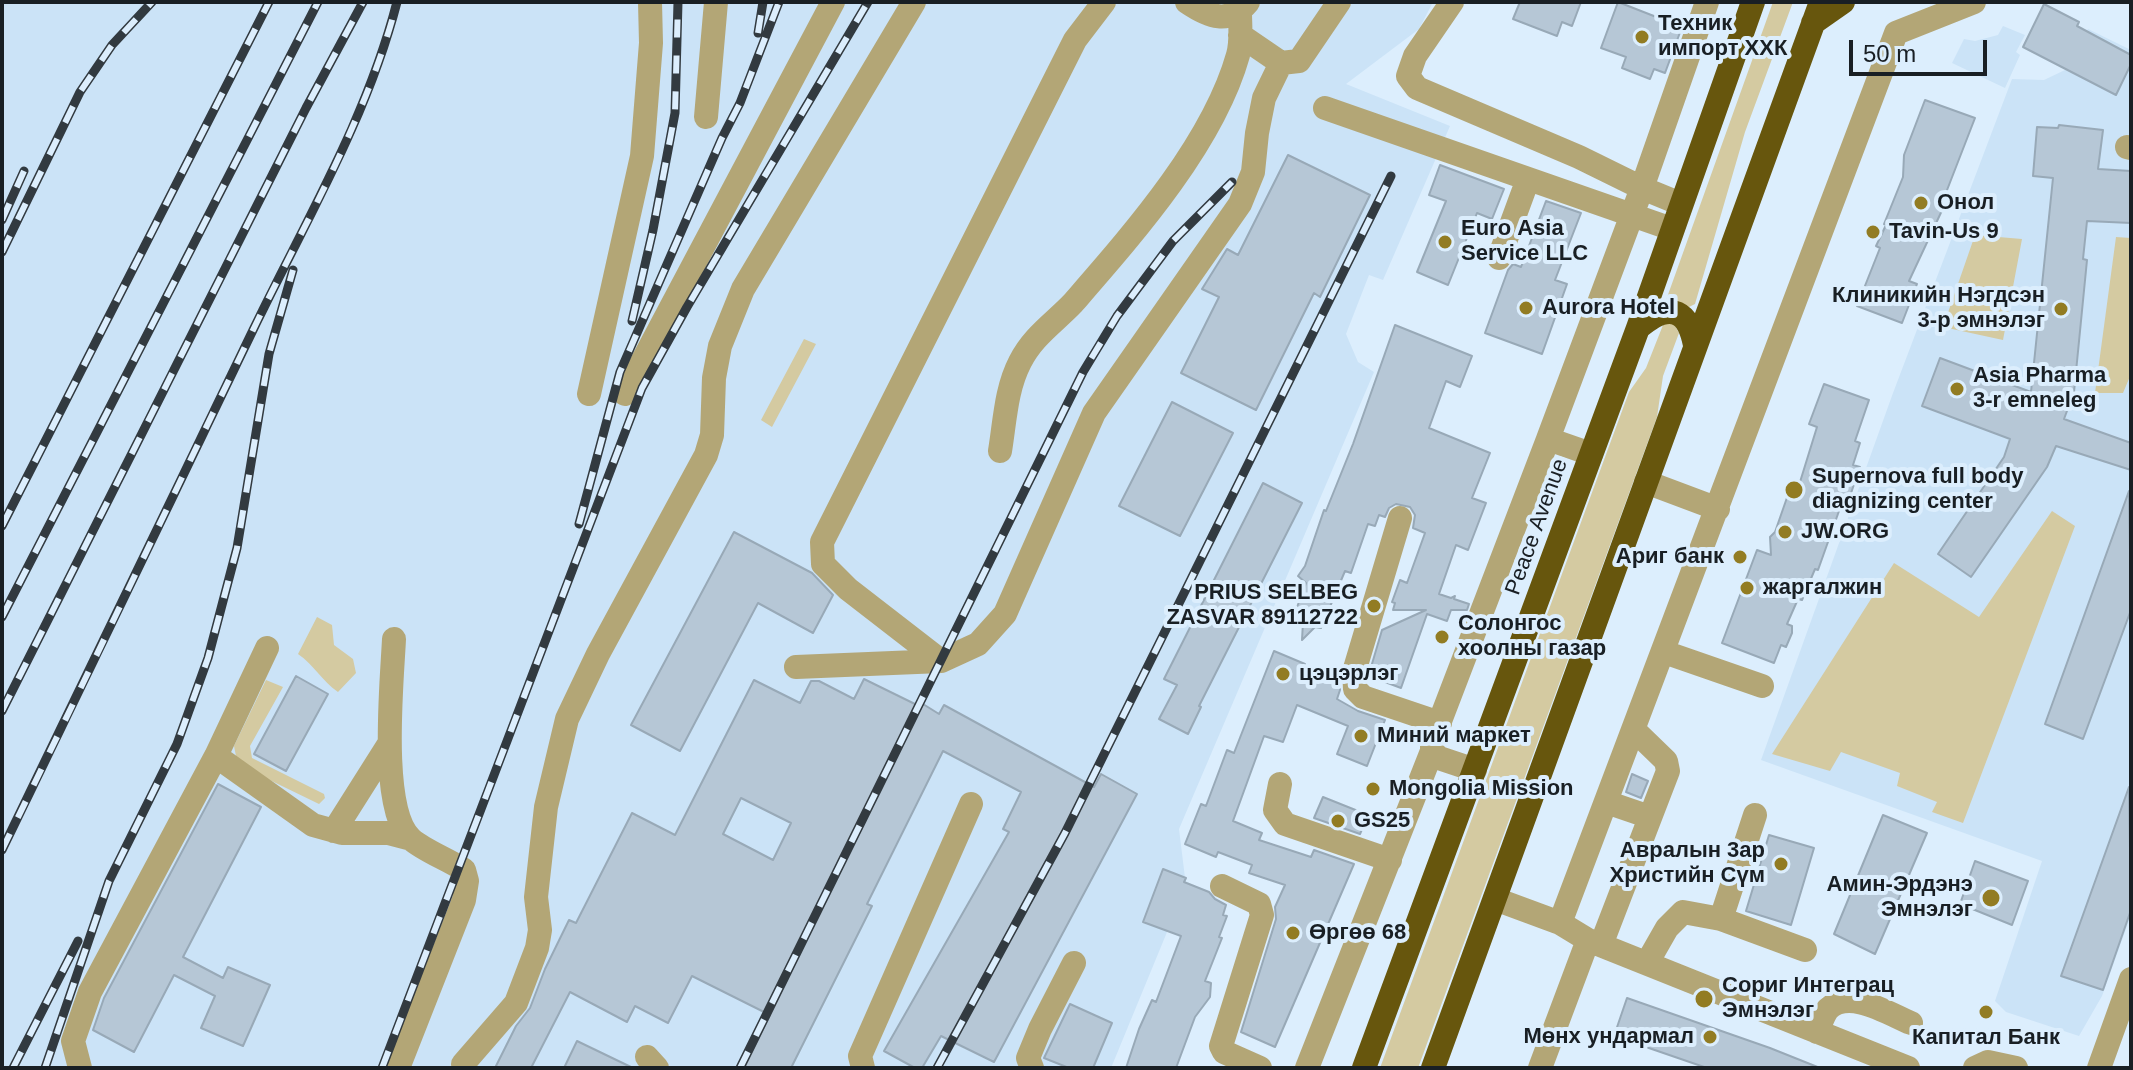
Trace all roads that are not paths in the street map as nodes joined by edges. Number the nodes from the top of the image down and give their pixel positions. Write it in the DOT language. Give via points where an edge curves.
graph roads {
  1 [pos="650,2"];
  2 [pos="716,2"];
  3 [pos="833,2"];
  4 [pos="914,2"];
  5 [pos="1104,2"];
  6 [pos="1187,2"];
  7 [pos="1339,2"];
  8 [pos="1452,2"];
  9 [pos="1707,2"];
  10 [pos="1753,2"];
  11 [pos="1843,2"];
  12 [pos="1974,2"];
  13 [pos="1817,13"];
  14 [pos="1243,17"];
  15 [pos="1281,63"];
  16 [pos="1325,108"];
  17 [pos="706,117"];
  18 [pos="1528,179"];
  19 [pos="1642,188"];
  20 [pos="1681,204"];
  21 [pos="1630,215"];
  22 [pos="1672,229"];
  23 [pos="1499,258"];
  24 [pos="1638,328"];
  25 [pos="1695,345"];
  26 [pos="589,394"];
  27 [pos="625,394"];
  28 [pos="1548,439"];
  29 [pos="1000,451"];
  30 [pos="1591,454"];
  31 [pos="1646,482"];
  32 [pos="1718,509"];
  33 [pos="1400,518"];
  34 [pos="394,639"];
  35 [pos="267,648"];
  36 [pos="1664,652"];
  37 [pos="941,661"];
  38 [pos="796,667"];
  39 [pos="1762,686"];
  40 [pos="1440,723"];
  41 [pos="1634,730"];
  42 [pos="389,744"];
  43 [pos="1432,751"];
  44 [pos="216,756"];
  45 [pos="1475,770"];
  46 [pos="1280,784"];
  47 [pos="1606,802"];
  48 [pos="971,804"];
  49 [pos="1755,815"];
  50 [pos="1650,817"];
  51 [pos="334,831"];
  52 [pos="411,839"];
  53 [pos="1390,860"];
  54 [pos="1222,886"];
  55 [pos="1495,899"];
  56 [pos="1721,919"];
  57 [pos="1560,923"];
  58 [pos="1594,942"];
  59 [pos="1805,950"];
  60 [pos="1074,963"];
  61 [pos="1647,963"];
  62 [pos="2131,979"];
  63 [pos="1911,1023"];
  64 [pos="1817,1032"];
  65 [pos="463,1064"];
  66 [pos="80,1068"];
  67 [pos="398,1068"];
  68 [pos="863,1068"];
  69 [pos="1032,1068"];
  70 [pos="1260,1068"];
  71 [pos="1307,1068"];
  72 [pos="1364,1068"];
  73 [pos="1433,1068"];
  74 [pos="1540,1068"];
  75 [pos="1908,1068"];
  76 [pos="1975,1068"];
  77 [pos="2016,1068"];
  78 [pos="2099,1068"];
  1 -- 26 [label="street" via="642,156"];
  2 -- 17 [label="street"];
  3 -- 27 [label="street"];
  4 -- 65 [label="street" via="743,289 720,346 706,455 567,719 546,807 536,897 537,948 516,1003"];
  5 -- 37 [label="street" via="1075,40 822,542 823,564"];
  6 -- 14 [label="street" via="1214,16"];
  7 -- 15 [label="street" via="1299,61"];
  8 -- 19 [label="street" via="1415,56 1408,76 1417,88"];
  9 -- 19 [label="street"];
  10 -- 20 [label="highway, Peace Avenue"];
  11 -- 13 [label="highway"];
  12 -- 32 [label="street" via="1896,33"];
  13 -- 25 [label="highway"];
  14 -- 15 [label="street"];
  14 -- 29 [label="street" via="1239,53 1185,167 1070,305 1035,336 1020,361 1009,388"];
  15 -- 37 [label="street" via="1264,98 1253,172 1240,204 1094,413 1005,614 978,644"];
  16 -- 18 [label="street"];
  18 -- 21 [label="street"];
  18 -- 23 [label="street"];
  19 -- 20 [label="street"];
  19 -- 21 [label="street"];
  20 -- 22 [label="highway, Peace Avenue"];
  21 -- 22 [label="street"];
  21 -- 28 [label="street"];
  22 -- 24 [label="highway, Peace Avenue"];
  24 -- 25 [label="highway" via="1658,313 1674,312 1689,324"];
  24 -- 30 [label="highway, Peace Avenue"];
  25 -- 31 [label="highway"];
  28 -- 30 [label="street"];
  28 -- 40 [label="street"];
  30 -- 45 [label="highway, Peace Avenue"];
  31 -- 32 [label="street"];
  31 -- 55 [label="highway"];
  32 -- 36 [label="street"];
  33 -- 40 [label="street" via="1354,672 1355,689 1363,697"];
  34 -- 42 [label="street"];
  35 -- 44 [label="street"];
  36 -- 39 [label="street"];
  36 -- 41 [label="street"];
  37 -- 38 [label="street"];
  40 -- 43 [label="street"];
  41 -- 47 [label="street"];
  41 -- 50 [label="street" via="1666,761 1668,771"];
  42 -- 51 [label="street"];
  42 -- 52 [label="street" via="401,824"];
  43 -- 45 [label="street"];
  43 -- 53 [label="street"];
  44 -- 51 [label="street" via="313,825"];
  44 -- 66 [label="street" via="90,992 73,1041"];
  45 -- 72 [label="highway, Peace Avenue"];
  46 -- 53 [label="street" via="1275,810 1285,824"];
  47 -- 50 [label="street"];
  47 -- 57 [label="street"];
  48 -- 68 [label="street" via="860,1056"];
  49 -- 56 [label="street"];
  50 -- 58 [label="street"];
  51 -- 52 [label="street"];
  52 -- 67 [label="street" via="464,870 467,881"];
  53 -- 71 [label="street"];
  54 -- 70 [label="street" via="1259,904 1262,915 1221,1046"];
  55 -- 57 [label="street"];
  55 -- 73 [label="highway"];
  56 -- 59 [label="street"];
  56 -- 61 [label="street" via="1683,912"];
  57 -- 58 [label="street"];
  58 -- 61 [label="street"];
  58 -- 74 [label="street"];
  60 -- 69 [label="street" via="1028,1058"];
  61 -- 64 [label="street"];
  62 -- 78 [label="street"];
  63 -- 64 [label="street" via="1857,1001 1828,1010"];
  64 -- 75 [label="street"];
  76 -- 77 [label="street" via="1988,1062"];
}
